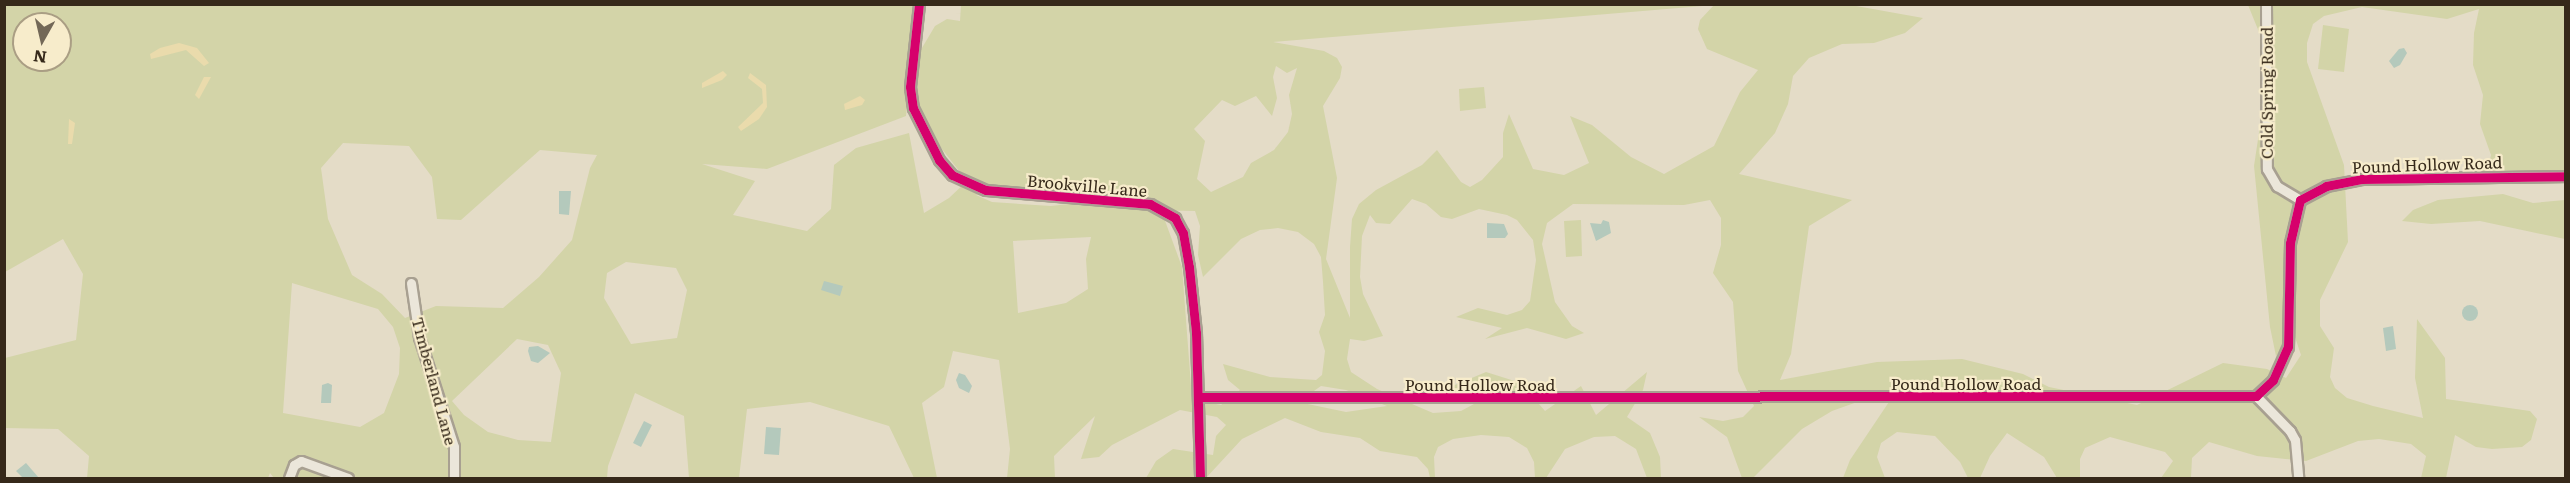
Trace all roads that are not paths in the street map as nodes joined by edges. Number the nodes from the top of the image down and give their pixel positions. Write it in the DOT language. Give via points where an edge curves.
graph roads {
  1 [pos="919,4"];
  2 [pos="2266,4"];
  3 [pos="2565,177"];
  4 [pos="2301,200"];
  5 [pos="411,283"];
  6 [pos="2256,396"];
  7 [pos="1198,397"];
  8 [pos="289,478"];
  9 [pos="348,478"];
  10 [pos="454,478"];
  11 [pos="1200,478"];
  12 [pos="2298,478"];
  1 -- 7 [label="street, Brookville Lane" via="910,87 913,108 934,151 952,175 967,184 995,191 1150,204 1175,218 1183,233 1189,267"];
  2 -- 4 [label="street, Cold Spring Road" via="2267,169 2277,186"];
  3 -- 4 [label="street, Pound Hollow Road" via="2361,179 2326,186"];
  4 -- 6 [label="street" via="2290,243 2288,347 2273,380"];
  5 -- 10 [label="street, Timberland Lane" via="419,337 454,447"];
  6 -- 7 [label="street, Pound Hollow Road"];
  6 -- 12 [label="street" via="2295,440"];
  7 -- 11 [label="street, Brookville Lane"];
  8 -- 9 [label="street" via="297,461"];
}
